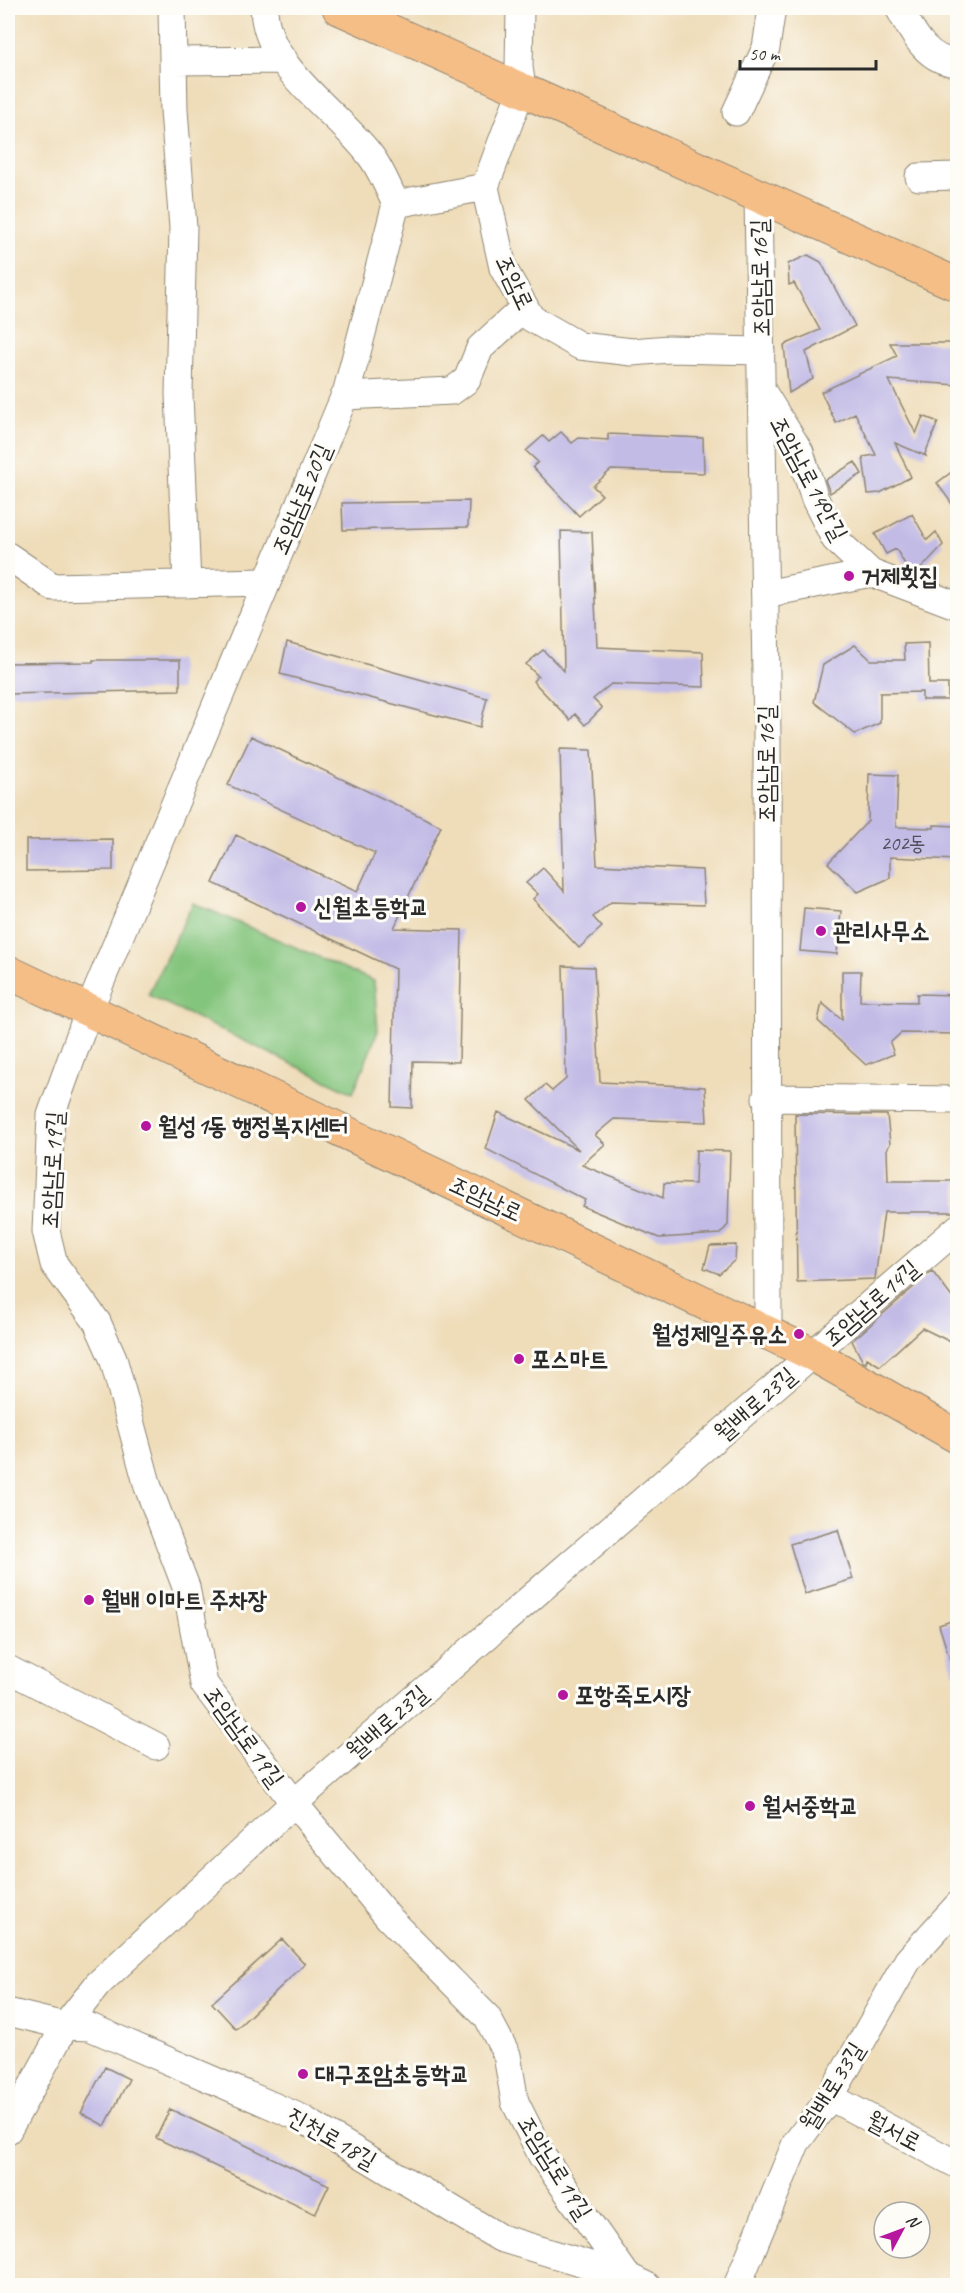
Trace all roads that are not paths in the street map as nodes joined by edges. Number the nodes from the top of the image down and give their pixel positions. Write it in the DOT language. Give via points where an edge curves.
graph roads {
  1 [pos="172,8"];
  2 [pos="264,8"];
  3 [pos="339,8"];
  4 [pos="520,8"];
  5 [pos="772,8"];
  6 [pos="899,8"];
  7 [pos="284,60"];
  8 [pos="173,61"];
  9 [pos="957,63"];
  10 [pos="522,88"];
  11 [pos="736,112"];
  12 [pos="957,176"];
  13 [pos="919,177"];
  14 [pos="485,187"];
  15 [pos="758,196"];
  16 [pos="396,204"];
  17 [pos="957,285"];
  18 [pos="525,307"];
  19 [pos="761,351"];
  20 [pos="761,390"];
  21 [pos="344,396"];
  22 [pos="8,556"];
  23 [pos="871,573"];
  24 [pos="267,582"];
  25 [pos="187,584"];
  26 [pos="765,594"];
  27 [pos="957,606"];
  28 [pos="8,972"];
  29 [pos="89,1010"];
  30 [pos="766,1098"];
  31 [pos="957,1100"];
  32 [pos="957,1228"];
  33 [pos="768,1333"];
  34 [pos="812,1354"];
  35 [pos="957,1437"];
  36 [pos="8,1669"];
  37 [pos="156,1746"];
  38 [pos="294,1803"];
  39 [pos="957,1905"];
  40 [pos="8,2012"];
  41 [pos="65,2025"];
  42 [pos="830,2097"];
  43 [pos="8,2130"];
  44 [pos="957,2165"];
  45 [pos="637,2281"];
  46 [pos="737,2286"];
  1 -- 8 [label="street"];
  2 -- 7 [label="street" via="272,44"];
  3 -- 10 [label="main road"];
  4 -- 10 [label="street"];
  5 -- 11 [label="street" via="766,48"];
  6 -- 9 [label="street" via="916,39 933,56"];
  7 -- 8 [label="street"];
  7 -- 16 [label="street" via="371,155"];
  8 -- 25 [label="street" via="183,228 179,394"];
  10 -- 14 [label="street"];
  10 -- 15 [label="main road"];
  12 -- 13 [label="street"];
  14 -- 16 [label="street"];
  14 -- 18 [label="street, 조암로" via="503,268"];
  15 -- 17 [label="main road"];
  15 -- 19 [label="street, 조암남로16길"];
  16 -- 21 [label="street, 조암남로20길"];
  18 -- 19 [label="street, 조암로" via="531,318 580,346 632,352"];
  18 -- 21 [label="street" via="480,348 467,380 452,391"];
  19 -- 20 [label="street, 조암남로16길"];
  20 -- 23 [label="street, 조암남로14안길" via="800,452 814,499 835,538"];
  20 -- 26 [label="street, 조암남로16길"];
  21 -- 24 [label="street, 조암남로20길"];
  22 -- 25 [label="street" via="53,587"];
  23 -- 26 [label="street"];
  23 -- 27 [label="street, 조암남로14안길"];
  24 -- 25 [label="street"];
  24 -- 29 [label="street, 조암남로20길"];
  26 -- 30 [label="street, 조암남로16길"];
  28 -- 29 [label="main road, 조암남로"];
  29 -- 33 [label="main road, 조암남로"];
  29 -- 38 [label="street, 조암남로19길" via="51,1116 46,1231 54,1264 97,1322 113,1358 148,1487 186,1587 204,1684"];
  30 -- 31 [label="street"];
  30 -- 33 [label="street, 조암남로16길"];
  32 -- 34 [label="street, 조암남로14길"];
  33 -- 34 [label="main road, 조암남로"];
  34 -- 35 [label="main road, 조암남로"];
  34 -- 38 [label="street, 월배로23길"];
  36 -- 37 [label="street"];
  38 -- 41 [label="street, 월배로23길" via="98,1984"];
  38 -- 45 [label="street, 조암남로19길" via="388,1917 487,2017 507,2055 515,2102 542,2156"];
  39 -- 42 [label="street, 월배로33길" via="908,1960"];
  40 -- 41 [label="street, 진천로18길"];
  41 -- 43 [label="street, 월배로23길"];
  41 -- 45 [label="street, 진천로18길" via="90,2027 301,2118 500,2238"];
  42 -- 44 [label="street, 월서로"];
  42 -- 46 [label="street, 월배로33길" via="796,2143"];
}
